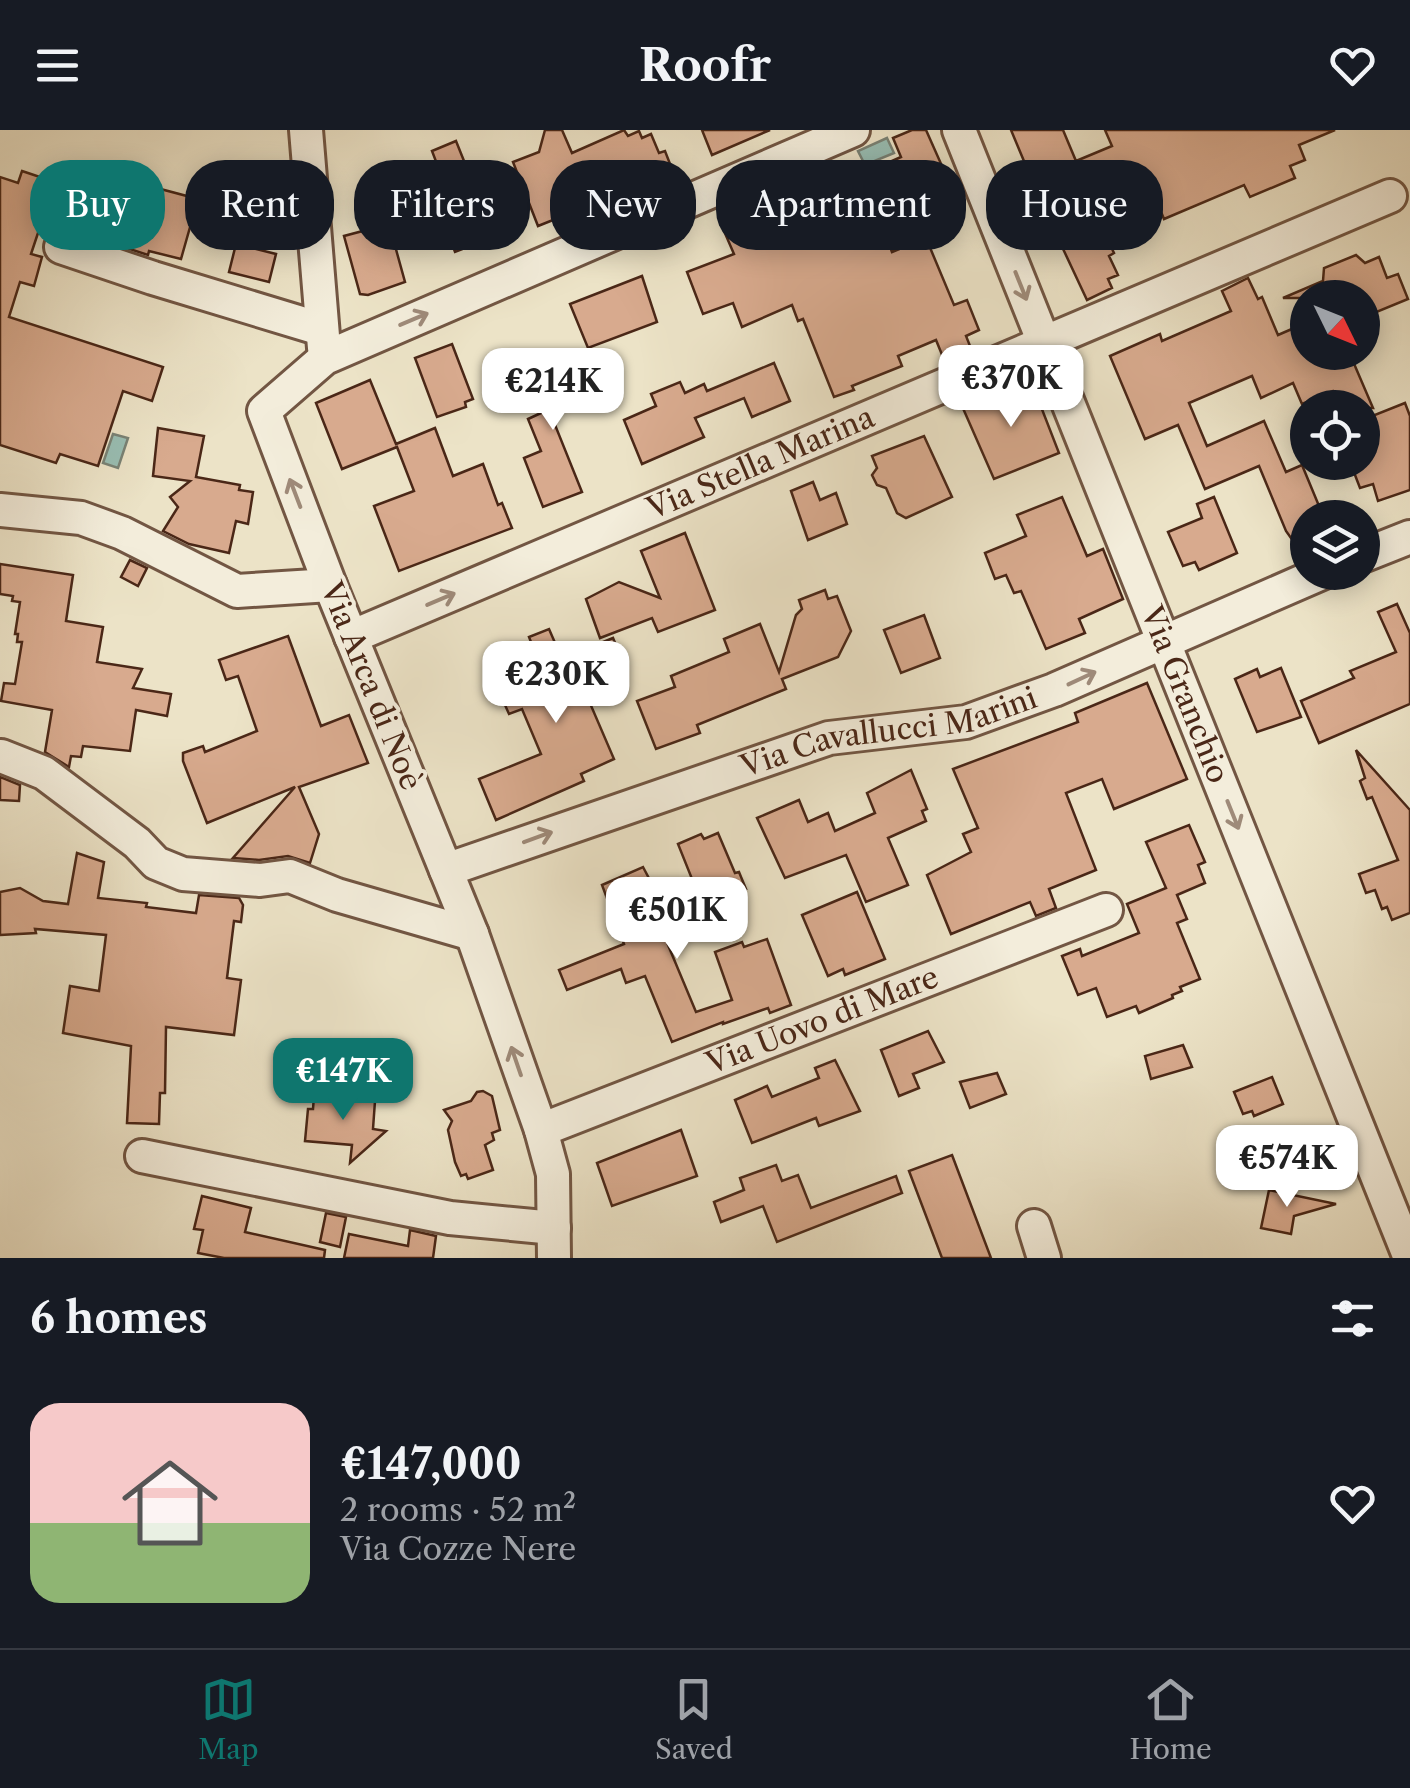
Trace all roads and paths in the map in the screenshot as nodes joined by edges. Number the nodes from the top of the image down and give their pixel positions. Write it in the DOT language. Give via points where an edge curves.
graph roads {
  1 [pos="306,130"];
  2 [pos="853,130"];
  3 [pos="959,130"];
  4 [pos="1390,196"];
  5 [pos="69,250"];
  6 [pos="323,343"];
  7 [pos="1043,343"];
  8 [pos="0,510"];
  9 [pos="1410,537"];
  10 [pos="1380,549"];
  11 [pos="330,585"];
  12 [pos="1290,586"];
  13 [pos="351,637"];
  14 [pos="1164,640"];
  15 [pos="1,756"];
  16 [pos="446,870"];
  17 [pos="1106,910"];
  18 [pos="472,934"];
  19 [pos="540,1130"];
  20 [pos="142,1156"];
  21 [pos="1034,1226"];
  22 [pos="554,1243"];
  23 [pos="1044,1258"];
  24 [pos="1410,1258"];
  1 -- 6 [label="street"];
  6 -- 2 [label="street, one-way"];
  3 -- 7 [label="street, Via Granchio, one-way"];
  4 -- 7 [label="street, Via Stella Marina"];
  5 -- 6 [label="street"];
  11 -- 6 [label="street, Via Arca di Noè, one-way" via="264,411"];
  13 -- 7 [label="street, Via Stella Marina, one-way"];
  7 -- 14 [label="street, Via Granchio"];
  8 -- 11 [label="street" via="81,518 237,590"];
  9 -- 10 [label="street"];
  11 -- 13 [label="street, Via Arca di Noè"];
  12 -- 14 [label="street, Via Cavallucci Marini"];
  13 -- 16 [label="street, Via Arca di Noè"];
  16 -- 14 [label="street, Via Cavallucci Marini, one-way" via="829,738 966,722"];
  14 -- 24 [label="street, Via Granchio, one-way"];
  15 -- 18 [label="street" via="44,773 156,863 182,874 290,876"];
  16 -- 18 [label="street, Via Arca di Noè"];
  17 -- 19 [label="street, Via Uovo di Mare"];
  19 -- 18 [label="street, Via Arca di Noè, one-way"];
  19 -- 22 [label="street, Via Arca di Noè" via="552,1174"];
  20 -- 22 [label="street"];
  21 -- 23 [label="street"];
}
